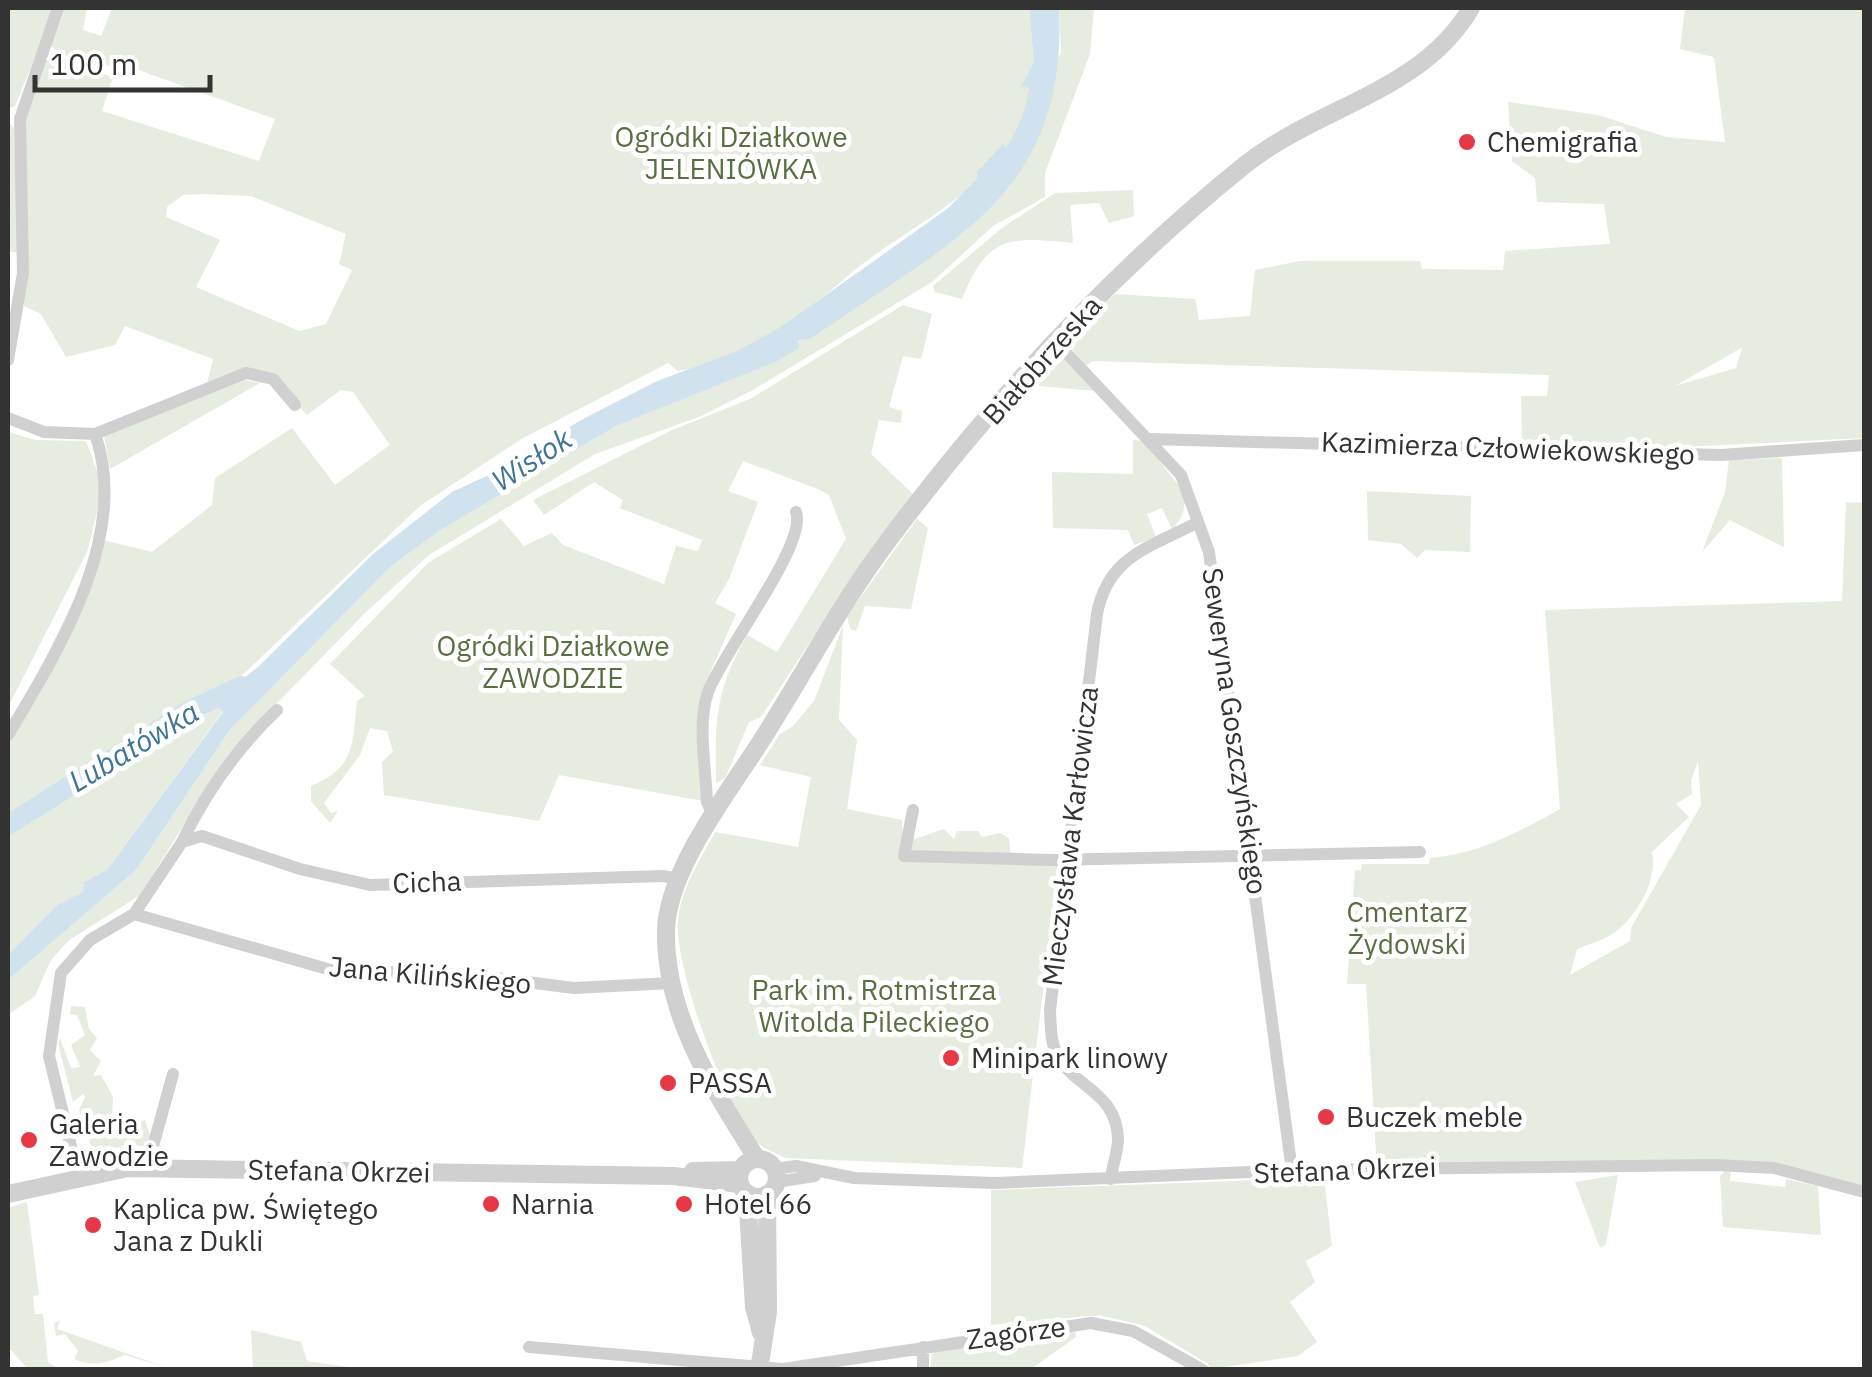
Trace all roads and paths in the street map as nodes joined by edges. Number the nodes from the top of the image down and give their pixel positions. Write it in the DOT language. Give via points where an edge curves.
graph roads {
  1 [pos="58,8"];
  2 [pos="1471,8"];
  3 [pos="1057,343"];
  4 [pos="8,360"];
  5 [pos="295,406"];
  6 [pos="8,418"];
  7 [pos="95,434"];
  8 [pos="1151,439"];
  9 [pos="1864,446"];
  10 [pos="796,512"];
  11 [pos="1198,522"];
  12 [pos="277,710"];
  13 [pos="8,735"];
  14 [pos="913,810"];
  15 [pos="714,815"];
  16 [pos="182,842"];
  17 [pos="1420,852"];
  18 [pos="1253,856"];
  19 [pos="1066,860"];
  20 [pos="679,879"];
  21 [pos="134,914"];
  22 [pos="672,982"];
  23 [pos="173,1074"];
  24 [pos="719,1099"];
  25 [pos="734,1144"];
  26 [pos="147,1168"];
  27 [pos="717,1170"];
  28 [pos="1292,1171"];
  29 [pos="746,1174"];
  30 [pos="78,1175"];
  31 [pos="673,1176"];
  32 [pos="1111,1179"];
  33 [pos="772,1182"];
  34 [pos="1864,1192"];
  35 [pos="8,1194"];
  36 [pos="762,1339"];
  37 [pos="529,1347"];
  38 [pos="923,1347"];
  39 [pos="660,1364"];
  40 [pos="759,1368"];
  41 [pos="923,1370"];
  42 [pos="1204,1370"];
  1 -- 4 [label="street" via="20,119 22,273"];
  2 -- 3 [label="street, Białobrzeska" via="1421,66 1246,164 1094,299"];
  3 -- 8 [label="street, Seweryna Goszczyńskiego"];
  3 -- 15 [label="street, Białobrzeska" via="892,536"];
  5 -- 7 [label="street" via="273,379 246,373"];
  6 -- 7 [label="street" via="44,432"];
  7 -- 13 [label="street" via="108,489 91,567 44,674"];
  8 -- 9 [label="street, Kazimierza Człowiekowskiego" via="1722,455"];
  8 -- 11 [label="street, Seweryna Goszczyńskiego" via="1181,474"];
  10 -- 15 [label="street" via="786,558 706,696 707,802"];
  11 -- 18 [label="street, Seweryna Goszczyńskiego" via="1209,552"];
  11 -- 19 [label="street, Mieczysława Karłowicza" via="1134,554 1101,590"];
  12 -- 16 [label="street" via="202,800"];
  14 -- 19 [label="street" via="904,856"];
  15 -- 20 [label="street, Białobrzeska"];
  16 -- 20 [label="street, Cicha" via="202,836 370,885"];
  16 -- 21 [label="street"];
  17 -- 18 [label="street"];
  18 -- 19 [label="street"];
  18 -- 28 [label="street, Seweryna Goszczyńskiego"];
  19 -- 32 [label="street, Mieczysława Karłowicza" via="1051,1041 1060,1062 1110,1109 1118,1139"];
  20 -- 22 [label="street, Białobrzeska" via="666,927"];
  21 -- 22 [label="street, Jana Kilińskiego" via="331,970 472,975 574,988"];
  21 -- 30 [label="street" via="75,952 53,1003 50,1072"];
  22 -- 24 [label="street, Białobrzeska" via="695,1053"];
  23 -- 26 [label="street"];
  24 -- 25 [label="street, Białobrzeska"];
  24 -- 29 [label="street, Białobrzeska"];
  25 -- 27 [label="street"];
  25 -- 29 [label="street, Białobrzeska"];
  26 -- 30 [label="street, Stefana Okrzei"];
  26 -- 31 [label="street, Stefana Okrzei"];
  27 -- 29 [label="street, Stefana Okrzei"];
  27 -- 31 [label="street, Stefana Okrzei"];
  28 -- 32 [label="street, Stefana Okrzei"];
  28 -- 34 [label="street, Stefana Okrzei" via="1716,1165 1774,1168"];
  29 -- 31 [label="street, Stefana Okrzei"];
  29 -- 33 [label="street"];
  29 -- 33 [label="street"];
  29 -- 36 [label="street"];
  30 -- 35 [label="street, Stefana Okrzei"];
  32 -- 33 [label="street, Stefana Okrzei" via="995,1183 823,1174"];
  33 -- 36 [label="street"];
  36 -- 40 [label="street"];
  37 -- 39 [label="street, Zagórze"];
  38 -- 40 [label="street, Zagórze" via="783,1370"];
  38 -- 41 [label="street"];
  38 -- 42 [label="street, Zagórze" via="1091,1323 1133,1331"];
  39 -- 40 [label="street, Zagórze"];
}
